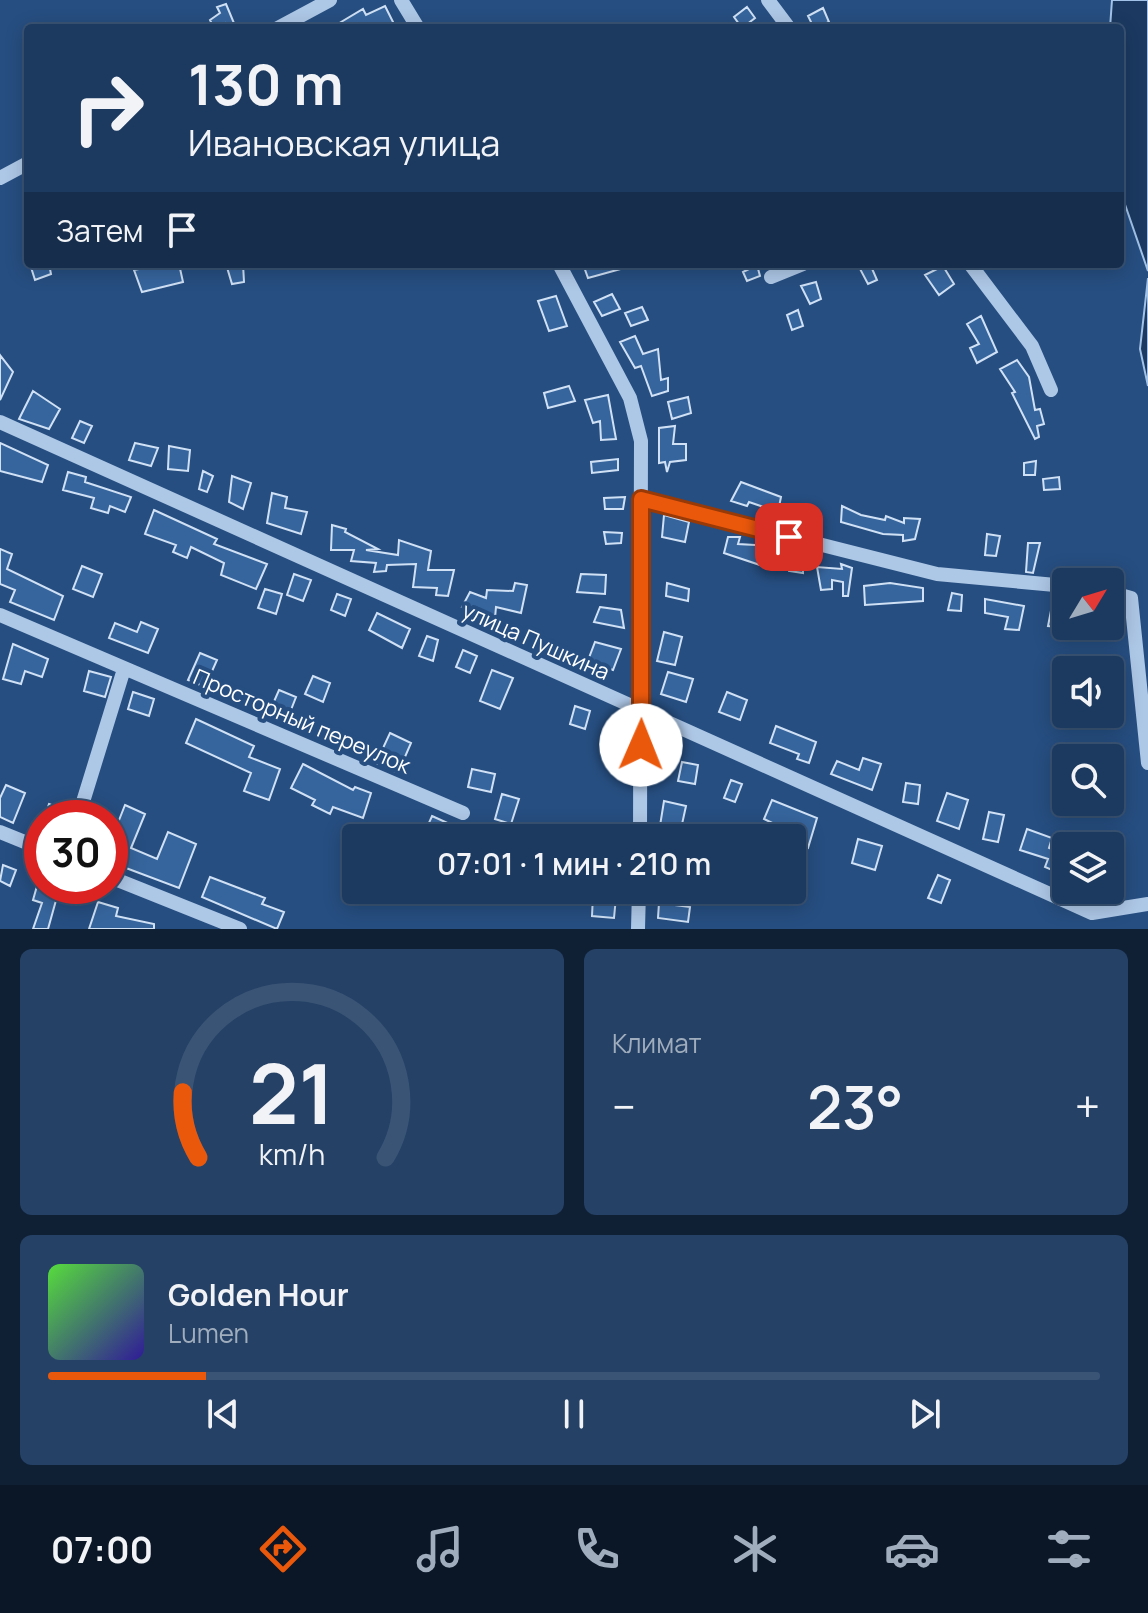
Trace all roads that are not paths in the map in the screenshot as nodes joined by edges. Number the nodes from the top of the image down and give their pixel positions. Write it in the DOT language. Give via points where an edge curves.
graph roads {
  1 [pos="330,0"];
  2 [pos="401,0"];
  3 [pos="768,0"];
  4 [pos="285,24"];
  5 [pos="416,24"];
  6 [pos="786,24"];
  7 [pos="24,165"];
  8 [pos="0,178"];
  9 [pos="561,268"];
  10 [pos="793,268"];
  11 [pos="973,268"];
  12 [pos="771,277"];
  13 [pos="1051,390"];
  14 [pos="0,422"];
  15 [pos="641,499"];
  16 [pos="1052,585"];
  17 [pos="1124,596"];
  18 [pos="0,615"];
  19 [pos="124,669"];
  20 [pos="642,714"];
  21 [pos="1148,763"];
  22 [pos="84,800"];
  23 [pos="463,813"];
  24 [pos="640,824"];
  25 [pos="0,832"];
  26 [pos="24,842"];
  27 [pos="128,884"];
  28 [pos="639,904"];
  29 [pos="1148,904"];
  30 [pos="240,929"];
  31 [pos="638,929"];
  1 -- 4 [label="street"];
  2 -- 5 [label="street"];
  3 -- 6 [label="street"];
  7 -- 8 [label="street"];
  9 -- 15 [label="street" via="630,398 641,441"];
  10 -- 12 [label="street"];
  11 -- 13 [label="street" via="1032,346"];
  14 -- 20 [label="street, улица Пушкина"];
  15 -- 16 [label="street" via="937,574"];
  15 -- 20 [label="street"];
  17 -- 21 [label="street" via="1131,598"];
  18 -- 19 [label="street, Просторный переулок"];
  19 -- 22 [label="street"];
  19 -- 23 [label="street, Просторный переулок"];
  20 -- 24 [label="street"];
  20 -- 29 [label="street, улица Пушкина" via="1092,913"];
  25 -- 26 [label="street"];
  27 -- 30 [label="street"];
  28 -- 31 [label="street"];
}
